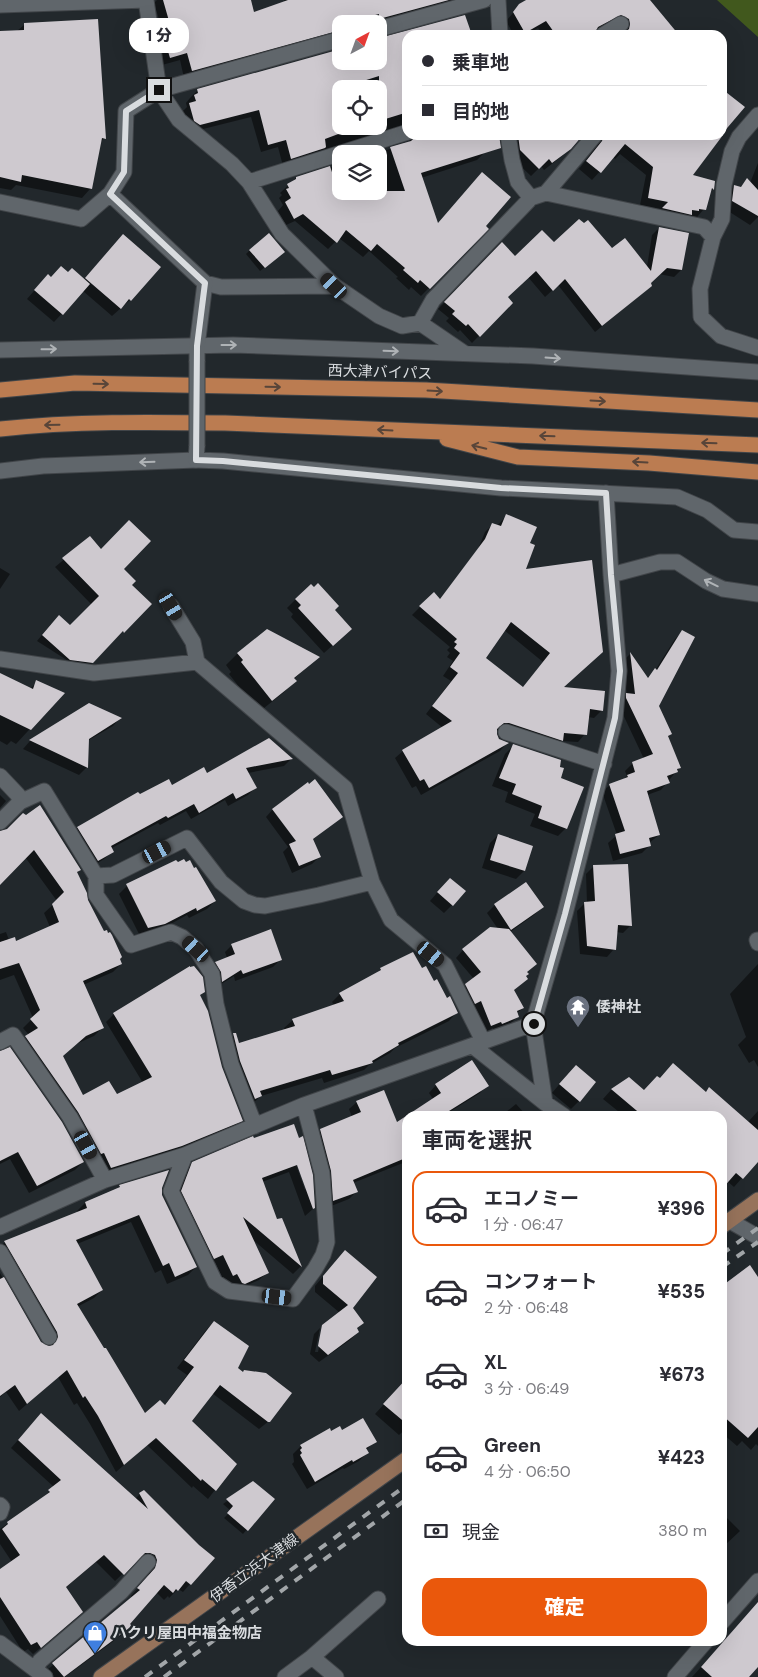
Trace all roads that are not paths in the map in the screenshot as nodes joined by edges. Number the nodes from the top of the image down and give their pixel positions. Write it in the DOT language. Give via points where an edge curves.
graph roads {
  1 [pos="146,0"];
  2 [pos="484,0"];
  3 [pos="498,0"];
  4 [pos="0,5"];
  5 [pos="621,24"];
  6 [pos="388,27"];
  7 [pos="500,30"];
  8 [pos="611,30"];
  9 [pos="332,42"];
  10 [pos="159,90"];
  11 [pos="758,115"];
  12 [pos="402,134"];
  13 [pos="509,140"];
  14 [pos="591,140"];
  15 [pos="249,182"];
  16 [pos="546,193"];
  17 [pos="110,194"];
  18 [pos="531,198"];
  19 [pos="0,202"];
  20 [pos="713,237"];
  21 [pos="205,283"];
  22 [pos="334,286"];
  23 [pos="420,323"];
  24 [pos="197,346"];
  25 [pos="758,348"];
  26 [pos="0,350"];
  27 [pos="465,353"];
  28 [pos="758,372"];
  29 [pos="0,390"];
  30 [pos="758,410"];
  31 [pos="0,429"];
  32 [pos="417,431"];
  33 [pos="758,444"];
  34 [pos="196,453"];
  35 [pos="0,470"];
  36 [pos="758,472"];
  37 [pos="606,493"];
  38 [pos="758,532"];
  39 [pos="611,575"];
  40 [pos="758,594"];
  41 [pos="171,606"];
  42 [pos="0,659"];
  43 [pos="196,662"];
  44 [pos="506,732"];
  45 [pos="604,764"];
  46 [pos="0,776"];
  47 [pos="20,802"];
  48 [pos="0,822"];
  49 [pos="96,876"];
  50 [pos="372,882"];
  51 [pos="534,1024"];
  52 [pos="0,1042"];
  53 [pos="478,1044"];
  54 [pos="546,1103"];
  55 [pos="304,1105"];
  56 [pos="557,1111"];
  57 [pos="255,1126"];
  58 [pos="185,1155"];
  59 [pos="105,1180"];
  60 [pos="758,1200"];
  61 [pos="727,1221"];
  62 [pos="727,1223"];
  63 [pos="0,1227"];
  64 [pos="758,1238"];
  65 [pos="0,1252"];
  66 [pos="49,1337"];
  67 [pos="402,1462"];
  68 [pos="0,1505"];
  69 [pos="0,1513"];
  70 [pos="148,1562"];
  71 [pos="758,1581"];
  72 [pos="378,1600"];
  73 [pos="727,1616"];
  74 [pos="0,1642"];
  75 [pos="702,1646"];
  76 [pos="312,1657"];
  77 [pos="40,1673"];
  78 [pos="101,1677"];
  79 [pos="285,1677"];
  80 [pos="336,1677"];
  81 [pos="675,1677"];
  1 -- 4 [label="street"];
  1 -- 10 [label="street"];
  2 -- 6 [label="street"];
  3 -- 7 [label="street"];
  5 -- 8 [label="street"];
  9 -- 10 [label="street"];
  10 -- 15 [label="street" via="180,120"];
  10 -- 17 [label="street" via="126,111 124,172"];
  11 -- 20 [label="street" via="739,136 732,151 724,185 722,219"];
  12 -- 15 [label="street"];
  13 -- 18 [label="street" via="518,182"];
  14 -- 16 [label="street"];
  15 -- 22 [label="street" via="282,234"];
  16 -- 18 [label="street"];
  16 -- 20 [label="street" via="704,227"];
  17 -- 19 [label="street" via="82,219"];
  17 -- 21 [label="street"];
  18 -- 23 [label="street" via="433,300"];
  20 -- 25 [label="street" via="700,290 701,317 721,336"];
  21 -- 22 [label="street" via="221,287"];
  21 -- 24 [label="street"];
  22 -- 23 [label="street" via="380,316 402,326"];
  23 -- 27 [label="street"];
  26 -- 24 [label="street, one-way"];
  24 -- 27 [label="street, one-way"];
  24 -- 34 [label="street, bridge"];
  27 -- 28 [label="street, one-way"];
  29 -- 30 [label="highway, 西大津バイパス, one-way" via="75,383 426,390"];
  32 -- 31 [label="highway, one-way" via="171,422"];
  33 -- 32 [label="highway, one-way"];
  36 -- 32 [label="highway, one-way" via="518,457"];
  34 -- 35 [label="street, one-way"];
  34 -- 37 [label="street" via="223,461 501,488"];
  37 -- 38 [label="street" via="677,497 707,510 734,530"];
  37 -- 39 [label="street"];
  40 -- 39 [label="street, one-way" via="723,589 677,562 660,562"];
  39 -- 45 [label="street" via="620,671 615,718"];
  41 -- 43 [label="street" via="193,642"];
  42 -- 43 [label="street" via="94,673"];
  43 -- 50 [label="street" via="346,788"];
  44 -- 45 [label="street"];
  45 -- 51 [label="street"];
  46 -- 47 [label="street" via="18,795"];
  47 -- 48 [label="street"];
  47 -- 49 [label="street" via="44,791"];
  49 -- 50 [label="street" via="113,875 187,838 221,882 244,901 255,905 265,906"];
  49 -- 57 [label="street" via="96,895 131,945 171,932 196,949 212,974 231,1064"];
  50 -- 53 [label="street" via="391,920 445,965"];
  51 -- 53 [label="street"];
  51 -- 54 [label="street"];
  52 -- 59 [label="street" via="13,1035 70,1117"];
  53 -- 54 [label="street"];
  53 -- 55 [label="street"];
  54 -- 56 [label="street"];
  55 -- 57 [label="street"];
  55 -- 58 [label="street" via="322,1173 327,1242 315,1269 293,1299 229,1291 215,1282 171,1191"];
  57 -- 58 [label="street"];
  58 -- 59 [label="street"];
  59 -- 63 [label="street"];
  60 -- 61 [label="main road"];
  62 -- 64 [label="street"];
  65 -- 66 [label="street"];
  67 -- 78 [label="main road, 伊香立浜大津線"];
  68 -- 69 [label="street"];
  70 -- 77 [label="street" via="121,1592 40,1661"];
  71 -- 73 [label="street"];
  72 -- 76 [label="street"];
  74 -- 77 [label="street"];
  75 -- 81 [label="street"];
  76 -- 79 [label="street"];
  76 -- 80 [label="street"];
}
